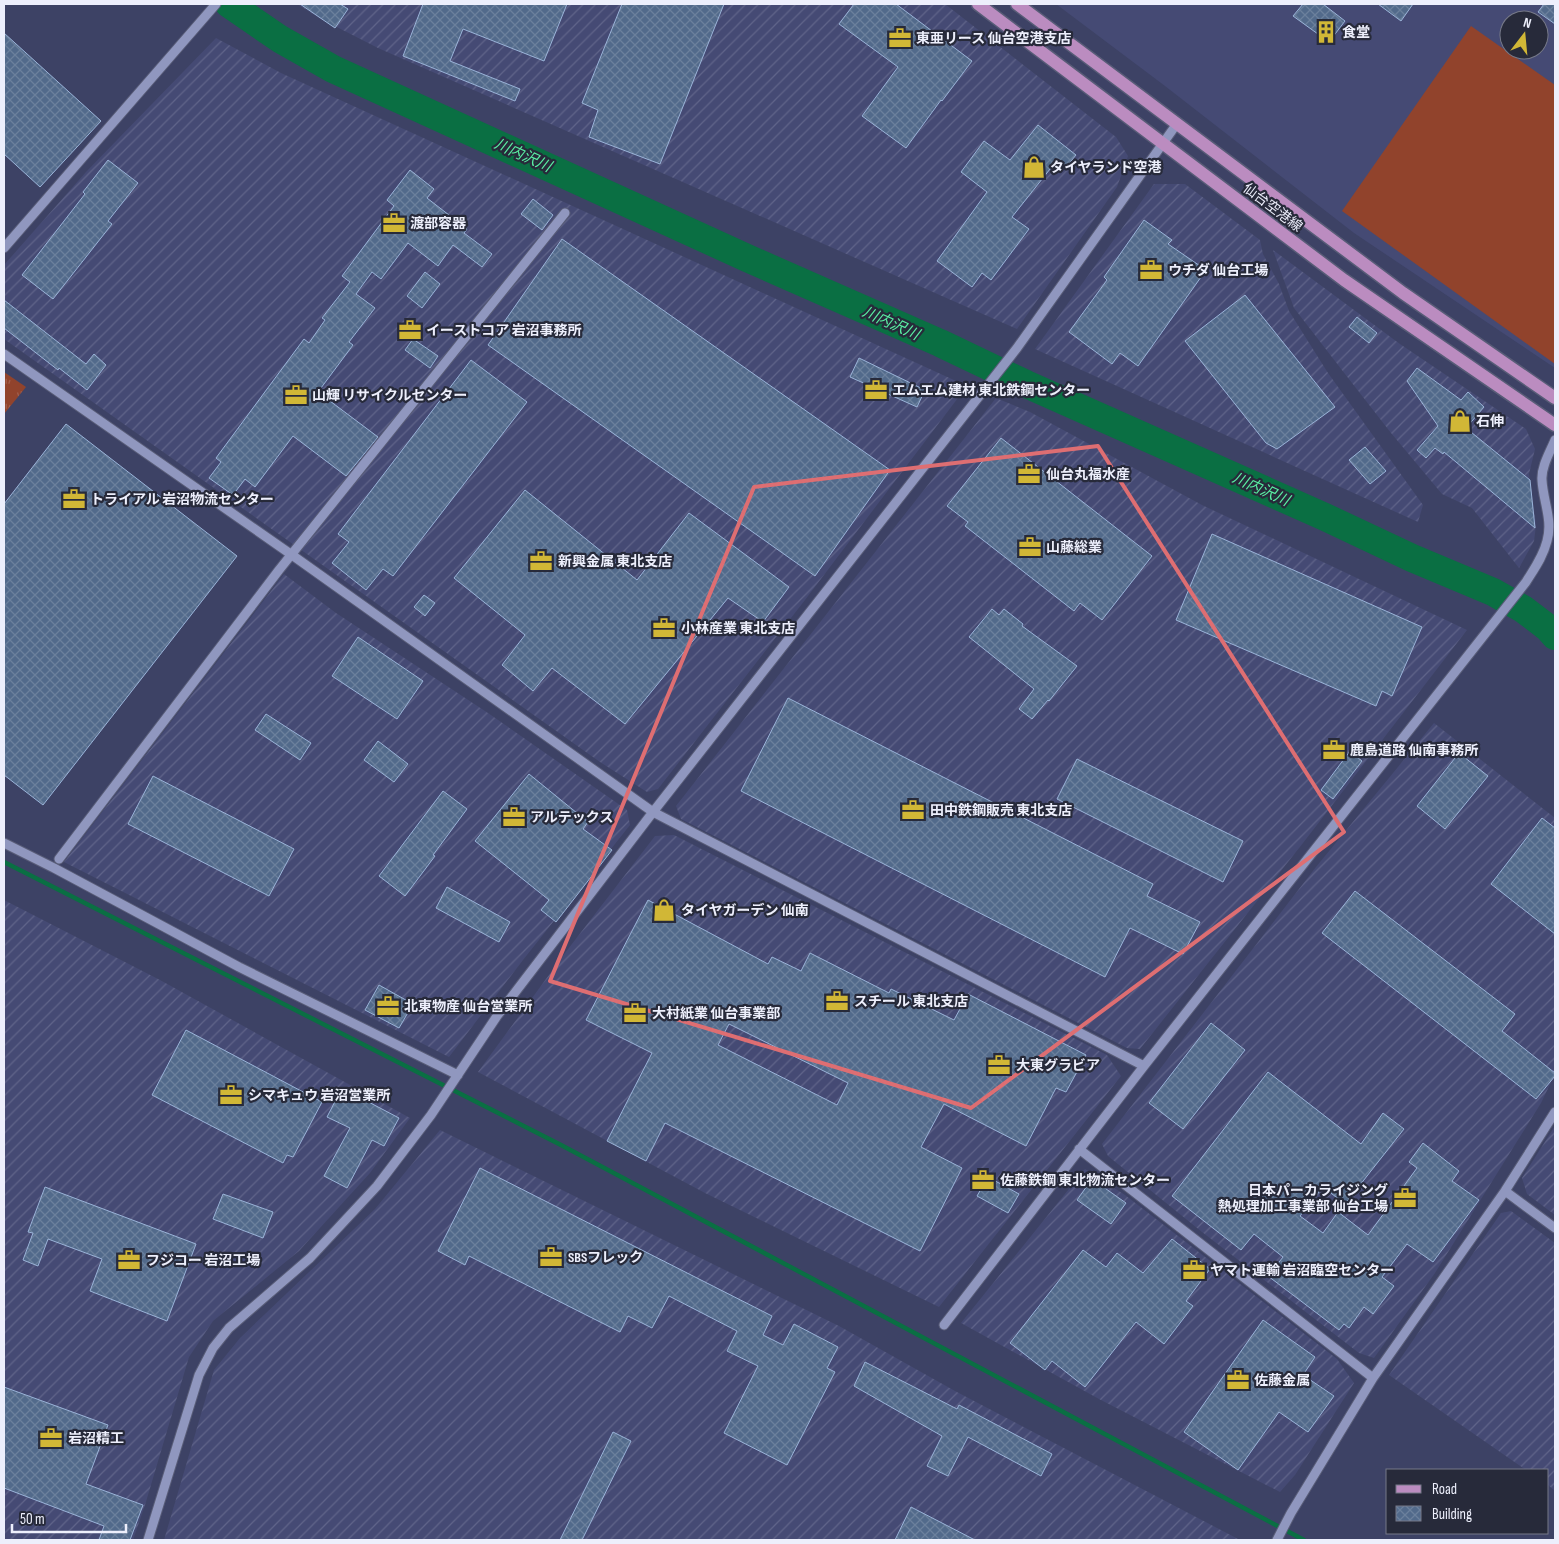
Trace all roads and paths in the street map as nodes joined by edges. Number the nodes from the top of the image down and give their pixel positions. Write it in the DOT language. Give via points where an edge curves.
graph roads {
  1 [pos="216,4"];
  2 [pos="978,4"];
  3 [pos="1017,4"];
  4 [pos="1176,125"];
  5 [pos="1163,143"];
  6 [pos="565,213"];
  7 [pos="4,248"];
  8 [pos="4,354"];
  9 [pos="1555,398"];
  10 [pos="1555,426"];
  11 [pos="1555,440"];
  12 [pos="292,554"];
  13 [pos="653,812"];
  14 [pos="4,843"];
  15 [pos="59,859"];
  16 [pos="1144,1066"];
  17 [pos="456,1077"];
  18 [pos="1555,1112"];
  19 [pos="1079,1149"];
  20 [pos="1505,1191"];
  21 [pos="1555,1228"];
  22 [pos="944,1325"];
  23 [pos="1373,1378"];
  24 [pos="148,1540"];
  25 [pos="1277,1540"];
  1 -- 7 [label="street"];
  2 -- 5 [label="main road, 仙台空港線"];
  3 -- 4 [label="main road, 仙台空港線"];
  4 -- 5 [label="street"];
  4 -- 9 [label="main road, 仙台空港線" via="1403,293"];
  5 -- 10 [label="main road, 仙台空港線" via="1344,280"];
  5 -- 13 [label="street" via="1017,348"];
  6 -- 12 [label="street"];
  8 -- 12 [label="street"];
  11 -- 16 [label="street" via="1542,479 1550,520 1548,540 1541,559 1526,582"];
  12 -- 13 [label="street"];
  12 -- 15 [label="street"];
  13 -- 16 [label="street"];
  13 -- 17 [label="street" via="498,1016"];
  14 -- 17 [label="street"];
  16 -- 19 [label="street"];
  17 -- 24 [label="street" via="377,1186 310,1258 229,1328 212,1348 199,1375"];
  18 -- 20 [label="street"];
  19 -- 22 [label="street"];
  19 -- 23 [label="street"];
  20 -- 21 [label="street"];
  20 -- 23 [label="street"];
  23 -- 25 [label="street"];
}
